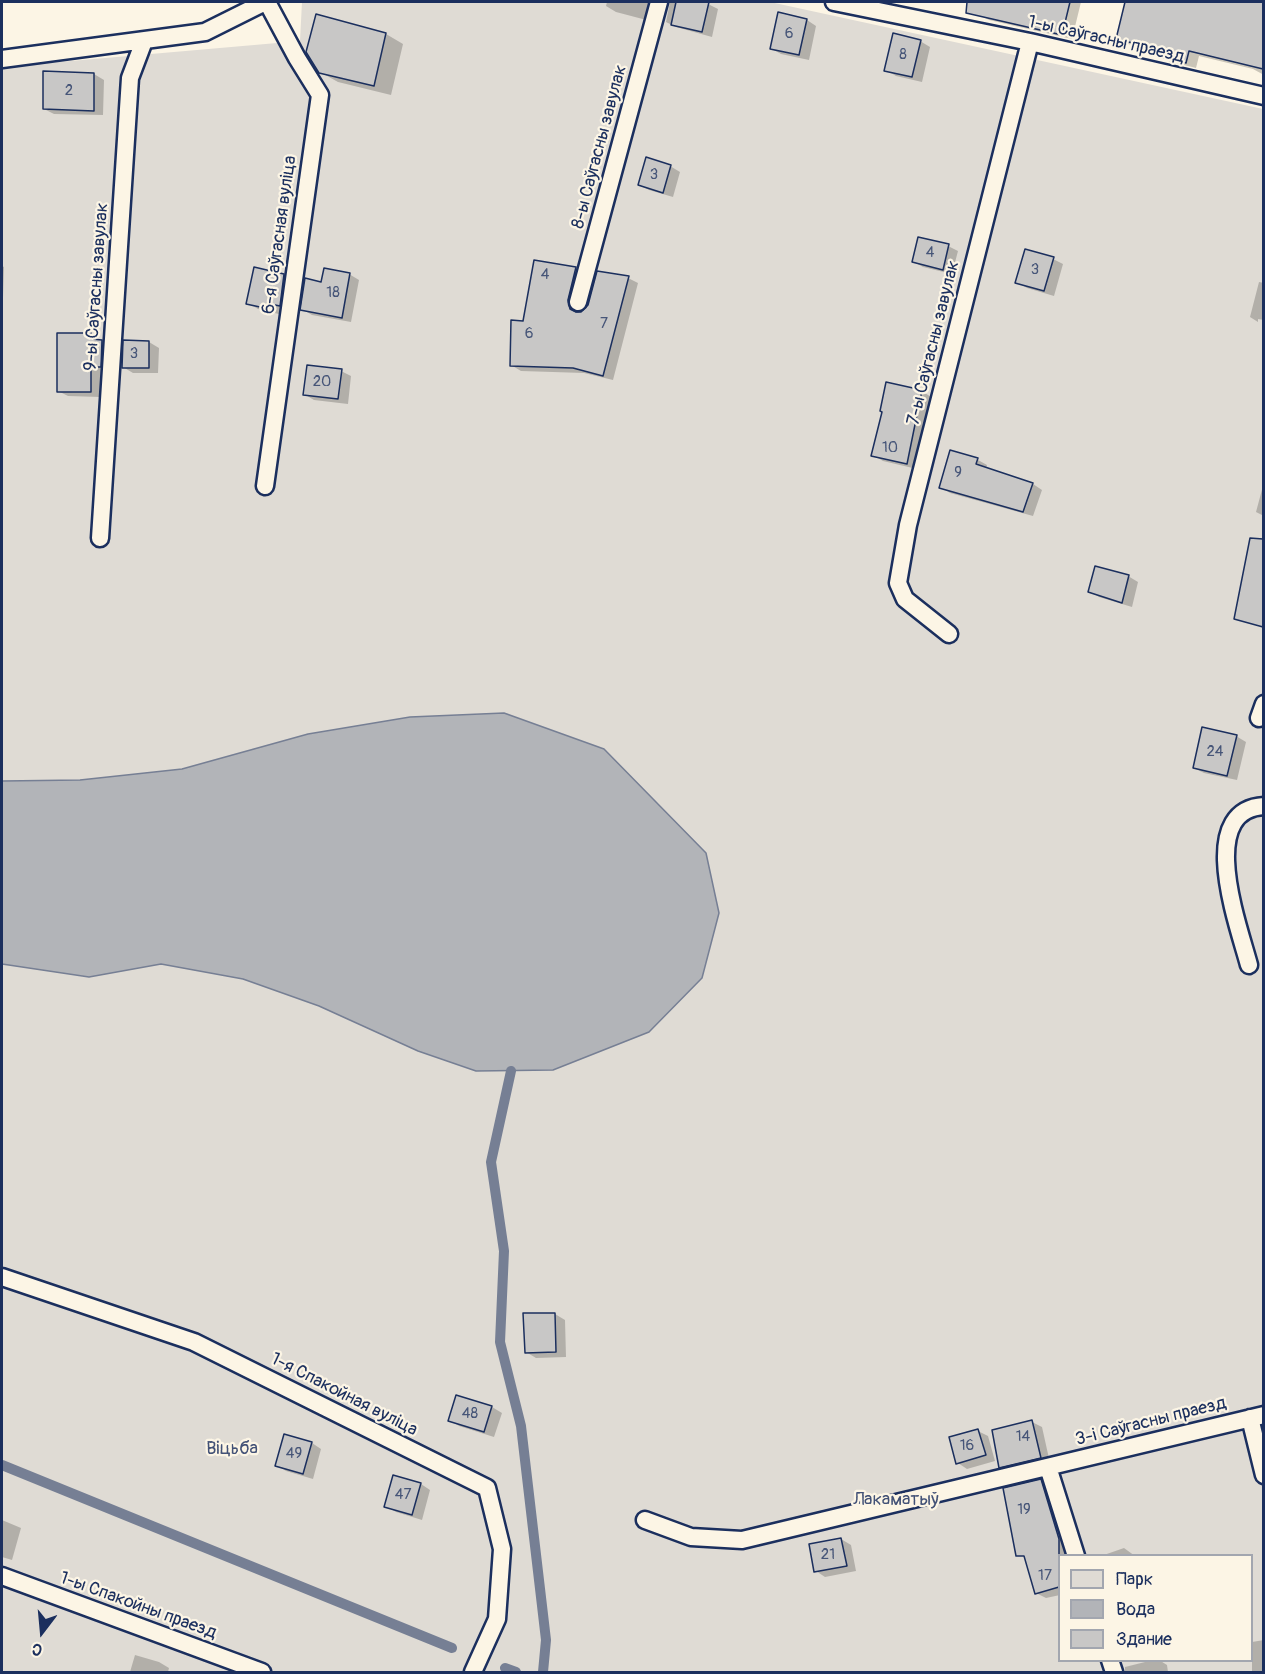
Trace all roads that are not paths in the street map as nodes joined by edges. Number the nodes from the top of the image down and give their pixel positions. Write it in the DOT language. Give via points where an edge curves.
graph roads {
  1 [pos="266,2"];
  2 [pos="659,2"];
  3 [pos="834,2"];
  4 [pos="144,41"];
  5 [pos="1030,42"];
  6 [pos="2,59"];
  7 [pos="1263,96"];
  8 [pos="578,302"];
  9 [pos="265,486"];
  10 [pos="100,538"];
  11 [pos="949,634"];
  12 [pos="1263,806"];
  13 [pos="1249,965"];
  14 [pos="2,1277"];
  15 [pos="1257,1417"];
  16 [pos="1048,1467"];
  17 [pos="1263,1475"];
  18 [pos="645,1520"];
  19 [pos="1075,1554"];
  20 [pos="2,1576"];
  21 [pos="262,1672"];
  22 [pos="473,1672"];
  1 -- 4 [label="lane" via="205,32"];
  1 -- 9 [label="lane, 6-я Саўгасная вуліца" via="320,96"];
  2 -- 8 [label="lane, 8-ы Саўгасны завулак"];
  3 -- 5 [label="lane, 1-ы Саўгасны праезд"];
  4 -- 6 [label="lane"];
  4 -- 10 [label="lane, 9-ы Саўгасны завулак" via="130,78"];
  5 -- 7 [label="lane, 1-ы Саўгасны праезд"];
  5 -- 11 [label="lane, 7-ы Саўгасны завулак" via="908,525 898,583 905,599"];
  12 -- 13 [label="lane" via="1238,815 1227,834 1225,870"];
  14 -- 22 [label="lane, 1-я Спакойная вуліца" via="194,1342 487,1488 502,1549 497,1620"];
  15 -- 16 [label="lane, 3-і Саўгасны праезд"];
  15 -- 17 [label="lane"];
  16 -- 18 [label="lane, 3-і Саўгасны праезд" via="742,1540 691,1537"];
  16 -- 19 [label="lane"];
  20 -- 21 [label="lane, 1-ы Спакойны праезд"];
}
